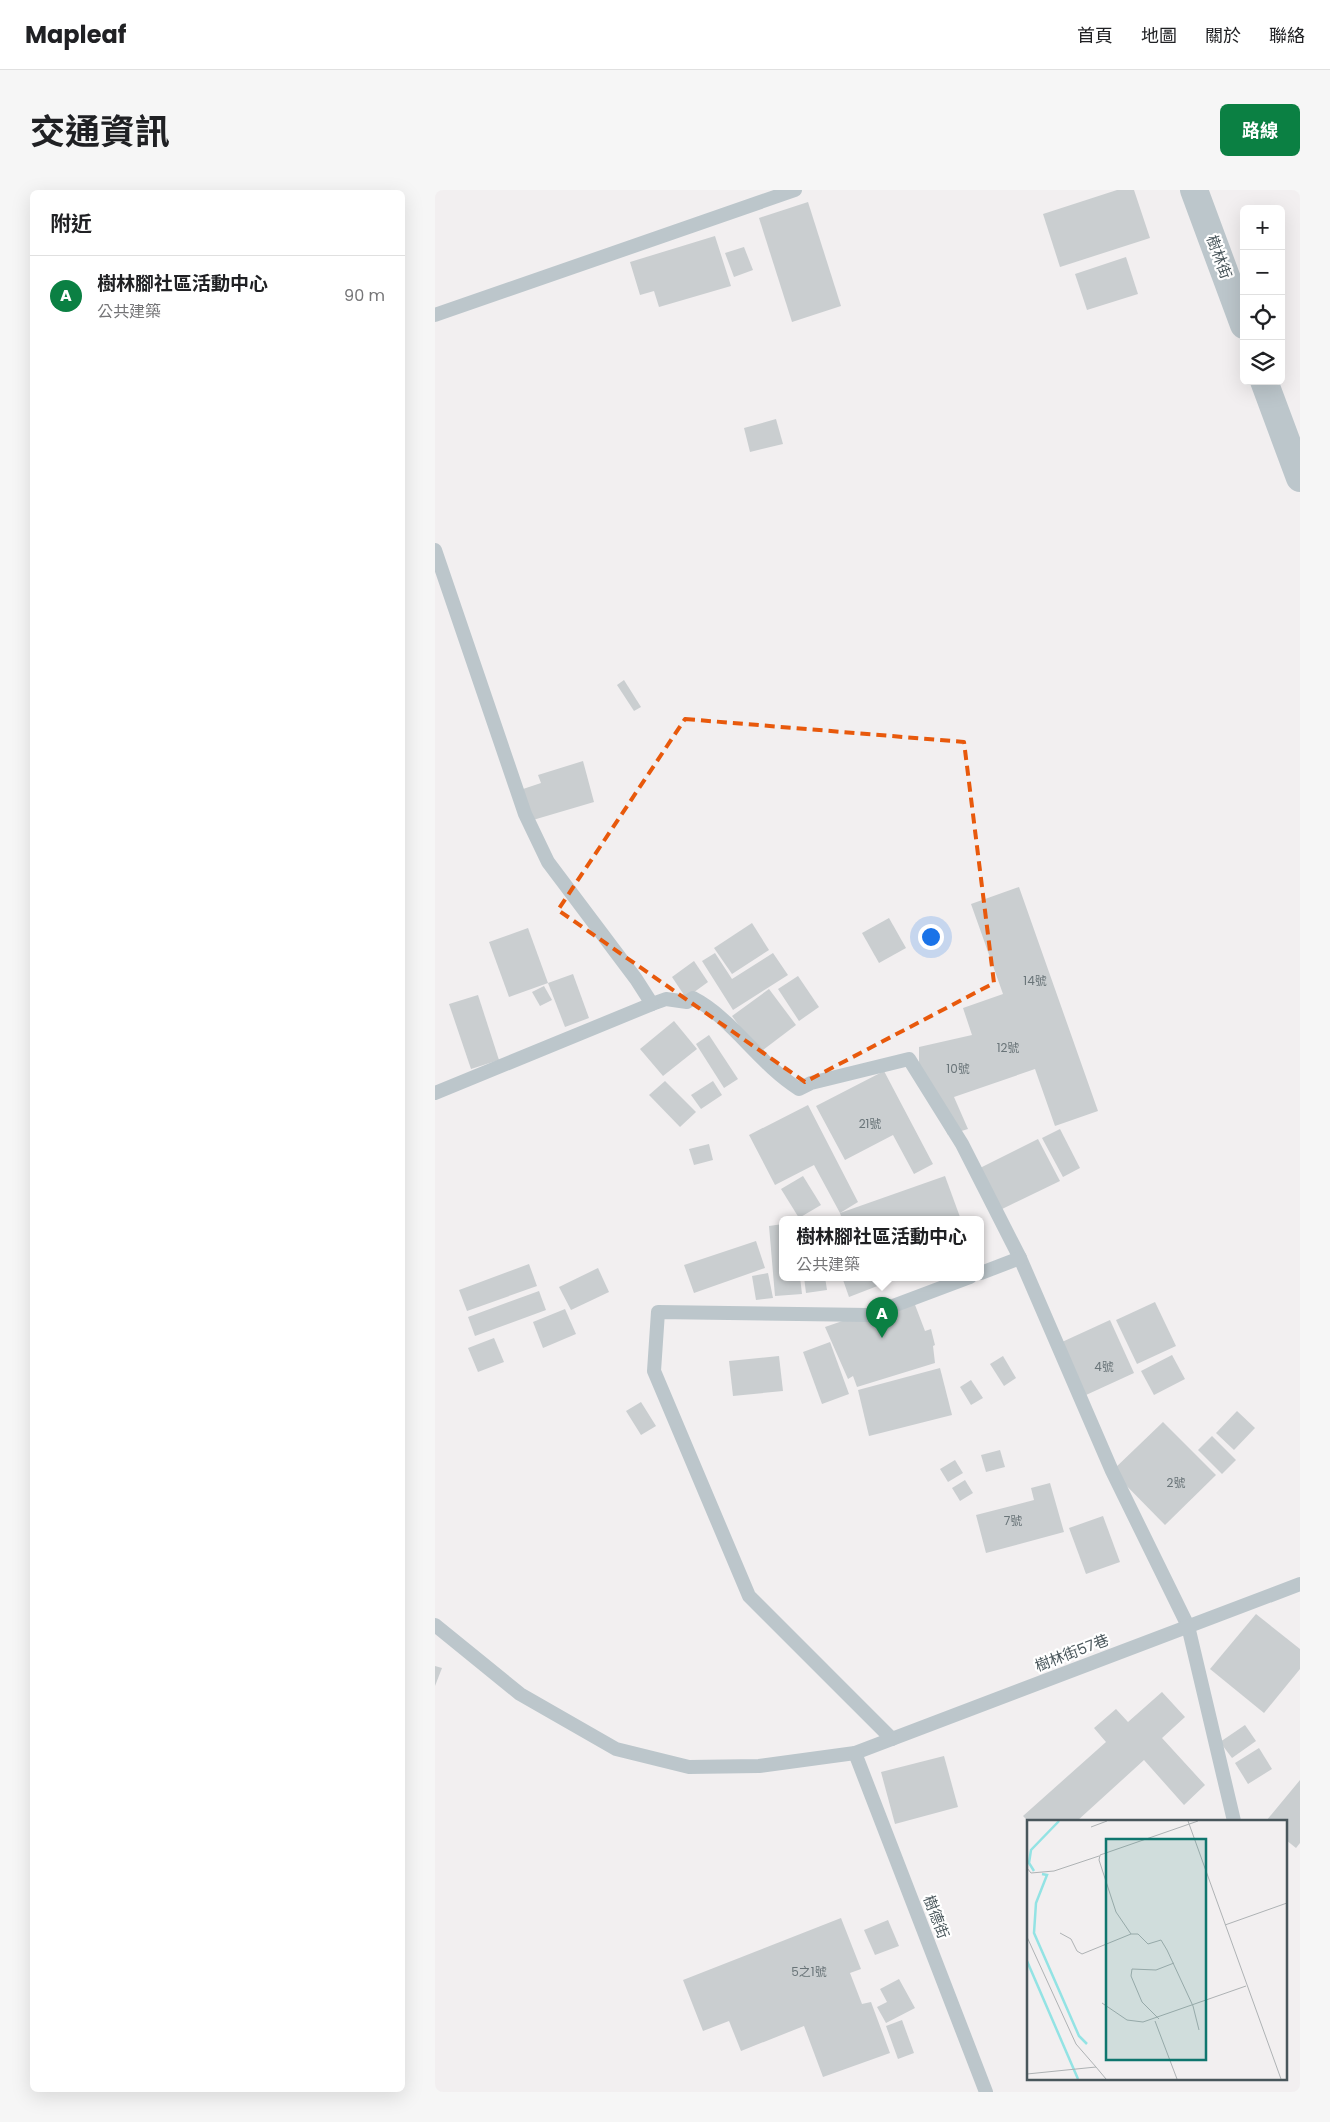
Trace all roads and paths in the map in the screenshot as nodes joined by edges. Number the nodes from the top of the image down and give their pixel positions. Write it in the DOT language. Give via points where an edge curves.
graph roads {
  1 [pos="795,190"];
  2 [pos="1194,190"];
  3 [pos="1240,314"];
  4 [pos="435,315"];
  5 [pos="1266,385"];
  6 [pos="1300,478"];
  7 [pos="435,550"];
  8 [pos="652,1004"];
  9 [pos="435,1093"];
  10 [pos="1020,1258"];
  11 [pos="984,1272"];
  12 [pos="959,1281"];
  13 [pos="1300,1584"];
  14 [pos="435,1625"];
  15 [pos="1188,1626"];
  16 [pos="892,1739"];
  17 [pos="855,1753"];
  18 [pos="1234,1820"];
  19 [pos="986,2092"];
  1 -- 4 [label="lane"];
  2 -- 3 [label="street, 樹林街"];
  5 -- 6 [label="street"];
  7 -- 8 [label="lane" via="525,814 549,862"];
  8 -- 9 [label="lane"];
  8 -- 10 [label="lane" via="666,999 687,1002 693,998 709,1006 766,1064 799,1089 811,1083 909,1060 962,1144"];
  10 -- 11 [label="lane"];
  10 -- 15 [label="lane" via="1112,1471"];
  12 -- 16 [label="lane" via="869,1315 658,1312 653,1371 749,1596"];
  13 -- 15 [label="lane, 樹林街57巷"];
  14 -- 17 [label="lane, 樹林街57巷" via="520,1694 616,1749 689,1767 759,1766"];
  15 -- 16 [label="lane, 樹林街57巷"];
  15 -- 18 [label="lane"];
  16 -- 17 [label="lane, 樹林街57巷"];
  17 -- 19 [label="lane, 樹德街"];
}
